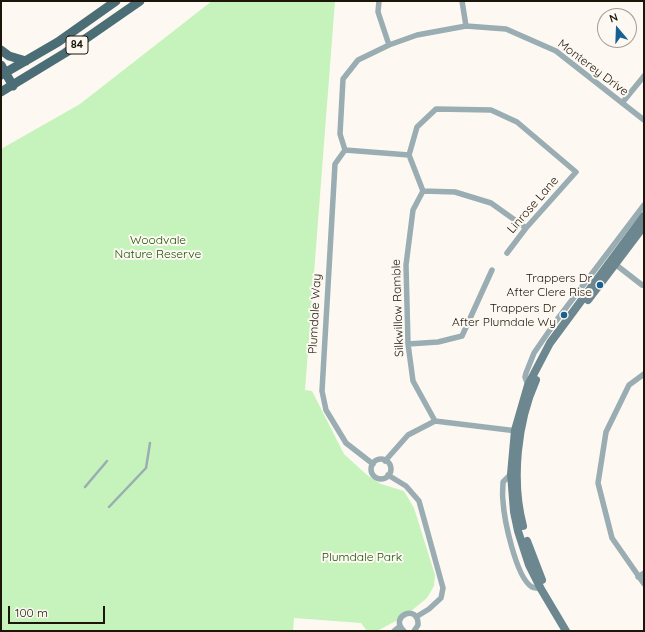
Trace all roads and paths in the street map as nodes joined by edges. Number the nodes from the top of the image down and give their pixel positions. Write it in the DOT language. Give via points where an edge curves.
graph roads {
  1 [pos="116,1"];
  2 [pos="140,1"];
  3 [pos="379,1"];
  4 [pos="462,1"];
  5 [pos="466,26"];
  6 [pos="389,45"];
  7 [pos="1,50"];
  8 [pos="26,61"];
  9 [pos="2,71"];
  10 [pos="644,76"];
  11 [pos="13,86"];
  12 [pos="1,92"];
  13 [pos="622,103"];
  14 [pos="644,120"];
  15 [pos="345,150"];
  16 [pos="409,155"];
  17 [pos="423,191"];
  18 [pos="644,205"];
  19 [pos="644,216"];
  20 [pos="644,226"];
  21 [pos="526,228"];
  22 [pos="507,253"];
  23 [pos="615,264"];
  24 [pos="492,270"];
  25 [pos="642,285"];
  26 [pos="408,344"];
  27 [pos="644,374"];
  28 [pos="528,385"];
  29 [pos="435,421"];
  30 [pos="518,431"];
  31 [pos="150,443"];
  32 [pos="385,461"];
  33 [pos="107,462"];
  34 [pos="373,464"];
  35 [pos="388,475"];
  36 [pos="85,487"];
  37 [pos="109,507"];
  38 [pos="644,573"];
  39 [pos="638,577"];
  40 [pos="644,584"];
  41 [pos="416,617"];
  42 [pos="402,629"];
  43 [pos="394,631"];
  44 [pos="414,631"];
  45 [pos="566,631"];
  46 [pos="573,631"];
  1 -- 8 [label="main road, 84"];
  2 -- 11 [label="main road, 84"];
  3 -- 6 [label="street" via="378,12"];
  4 -- 5 [label="street"];
  5 -- 6 [label="street, Monterey Drive" via="417,35"];
  5 -- 13 [label="street, Monterey Drive" via="506,29 556,51"];
  6 -- 15 [label="street, Monterey Drive" via="358,60 343,79 340,134"];
  7 -- 8 [label="main road" via="9,56"];
  8 -- 9 [label="main road, 84"];
  9 -- 11 [label="main road"];
  10 -- 13 [label="street"];
  11 -- 12 [label="main road, 84"];
  13 -- 14 [label="street, Monterey Drive"];
  15 -- 16 [label="street"];
  15 -- 34 [label="street, Plumdale Way" via="335,164 322,390 326,410 346,444"];
  16 -- 17 [label="street"];
  16 -- 21 [label="street, Linrose Lane" via="417,127 436,109 491,110 517,122 576,172"];
  17 -- 21 [label="street" via="455,192 491,203"];
  17 -- 26 [label="street, Silkwillow Ramble" via="413,210 406,264"];
  18 -- 28 [label="street" via="534,353 525,377"];
  19 -- 28 [label="main road" via="550,344"];
  20 -- 23 [label="main road"];
  21 -- 22 [label="street, Linrose Lane"];
  23 -- 25 [label="street"];
  23 -- 30 [label="main road" via="566,329 543,366"];
  24 -- 26 [label="street" via="462,336 438,342"];
  26 -- 29 [label="street, Silkwillow Ramble" via="413,381"];
  27 -- 39 [label="street" via="629,385 606,432 598,483 612,538"];
  28 -- 30 [label="main road"];
  29 -- 30 [label="street"];
  29 -- 32 [label="street" via="408,435"];
  30 -- 45 [label="main road" via="511,474 518,531 529,565"];
  30 -- 46 [label="main road" via="518,492 525,536 542,580"];
  31 -- 37 [label="lane" via="146,468"];
  32 -- 34 [label="street" via="378,460"];
  32 -- 35 [label="street" via="390,467"];
  33 -- 36 [label="lane"];
  34 -- 35 [label="street" via="371,470 376,478 383,479"];
  35 -- 41 [label="street" via="406,486 419,501 444,588 441,598 429,610"];
  38 -- 39 [label="street"];
  39 -- 40 [label="street"];
  41 -- 42 [label="street" via="406,614 400,620"];
  41 -- 44 [label="street" via="418,625"];
  42 -- 43 [label="street"];
}
